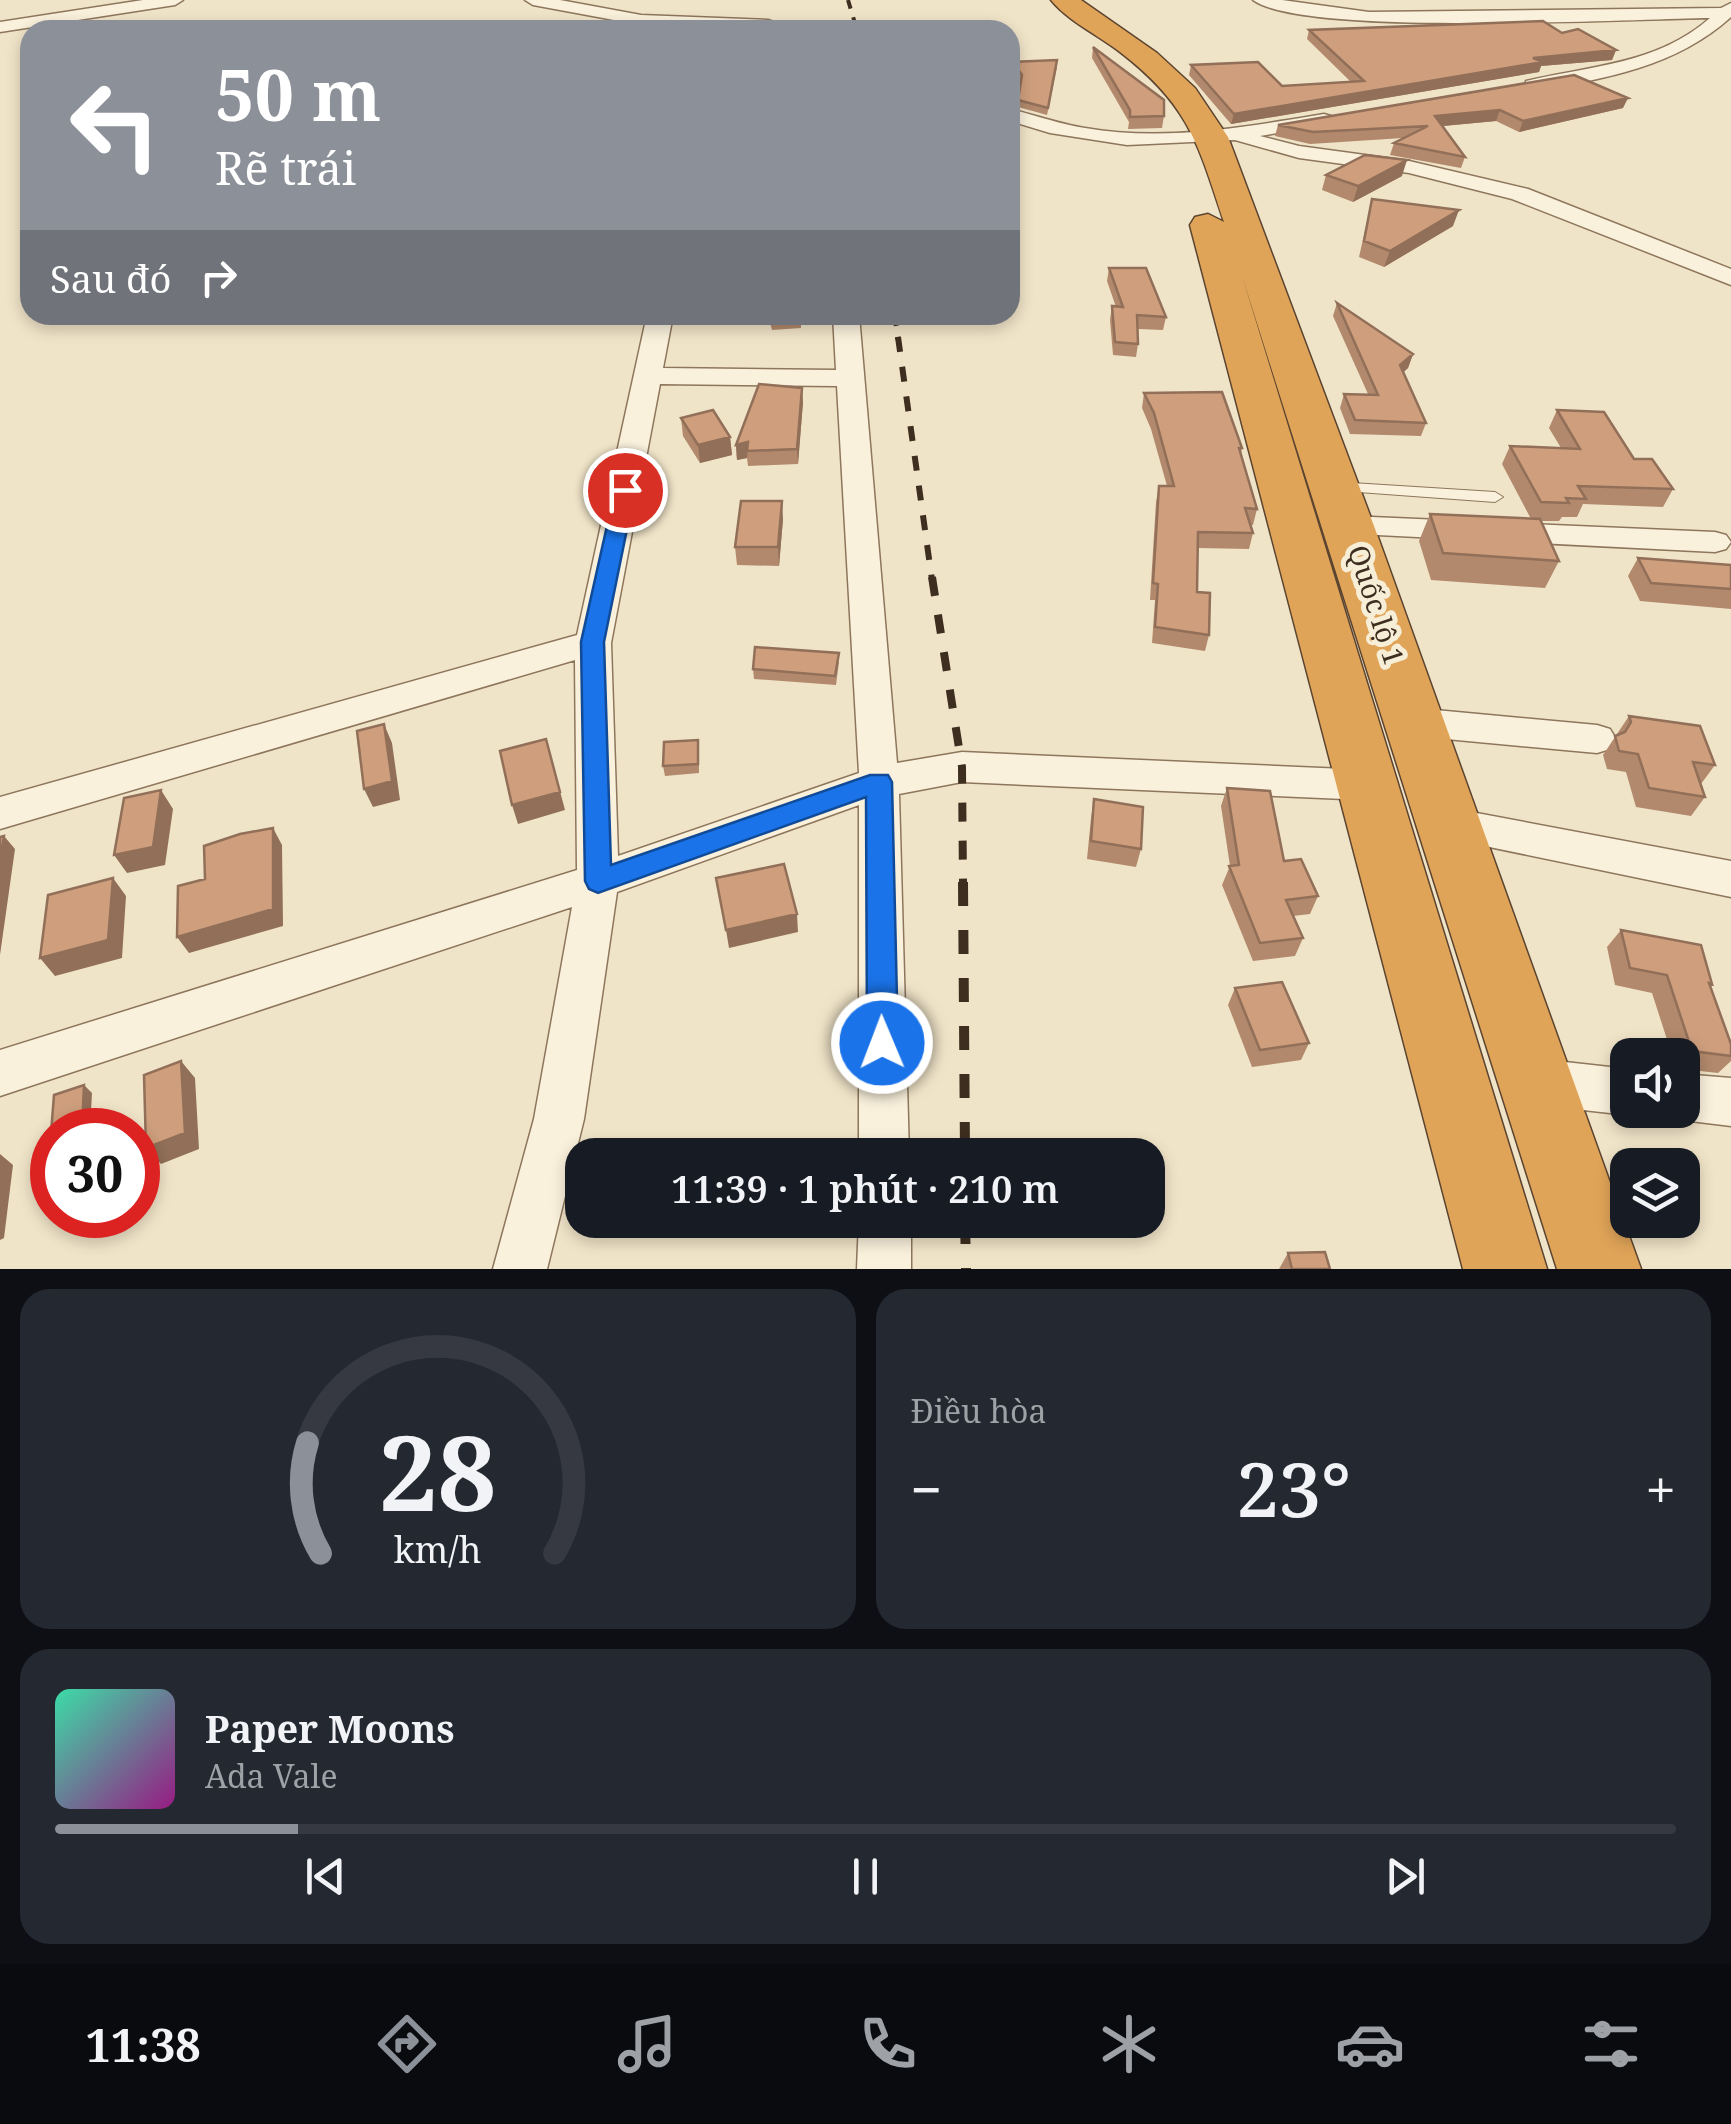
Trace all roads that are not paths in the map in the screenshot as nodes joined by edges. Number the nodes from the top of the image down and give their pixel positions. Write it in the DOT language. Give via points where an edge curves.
graph roads {
  1 [pos="175,0"];
  2 [pos="533,0"];
  3 [pos="1040,0"];
  4 [pos="1064,0"];
  5 [pos="1262,0"];
  6 [pos="1726,17"];
  7 [pos="45,20"];
  8 [pos="652,20"];
  9 [pos="1516,88"];
  10 [pos="1342,117"];
  11 [pos="1020,118"];
  12 [pos="1210,137"];
  13 [pos="1731,278"];
  14 [pos="658,325"];
  15 [pos="847,325"];
  16 [pos="650,376"];
  17 [pos="850,378"];
  18 [pos="1496,496"];
  19 [pos="1342,506"];
  20 [pos="1715,542"];
  21 [pos="593,642"];
  22 [pos="1414,722"];
  23 [pos="1597,739"];
  24 [pos="879,782"];
  25 [pos="1368,786"];
  26 [pos="0,813"];
  27 [pos="1450,824"];
  28 [pos="1731,879"];
  29 [pos="598,881"];
  30 [pos="0,1073"];
  31 [pos="1538,1082"];
  32 [pos="1610,1090"];
  33 [pos="1700,1099"];
  34 [pos="1731,1102"];
  35 [pos="884,1138"];
  36 [pos="885,1238"];
  37 [pos="520,1269"];
  38 [pos="884,1269"];
  39 [pos="1505,1269"];
  40 [pos="1599,1269"];
  1 -- 7 [label="street"];
  2 -- 8 [label="street"];
  3 -- 12 [label="highway, Quốc lộ 1" via="1132,67"];
  4 -- 12 [label="highway, Quốc lộ 1" via="1157,66 1190,100"];
  5 -- 6 [label="street" via="1370,17"];
  6 -- 9 [label="street" via="1637,65"];
  10 -- 12 [label="street"];
  11 -- 12 [label="street" via="1095,139"];
  12 -- 13 [label="street" via="1409,167 1520,194"];
  12 -- 19 [label="highway, Quốc lộ 1"];
  12 -- 25 [label="highway, Quốc lộ 1"];
  14 -- 16 [label="street"];
  15 -- 17 [label="street"];
  16 -- 17 [label="street"];
  16 -- 21 [label="street"];
  17 -- 24 [label="street"];
  18 -- 19 [label="lane"];
  19 -- 20 [label="street"];
  19 -- 22 [label="highway, Quốc lộ 1"];
  21 -- 26 [label="street"];
  21 -- 29 [label="street"];
  22 -- 23 [label="street"];
  22 -- 27 [label="highway, Quốc lộ 1"];
  24 -- 25 [label="street" via="962,767"];
  24 -- 29 [label="street"];
  24 -- 35 [label="street"];
  25 -- 39 [label="highway, Quốc lộ 1"];
  27 -- 28 [label="street"];
  27 -- 31 [label="highway, Quốc lộ 1"];
  29 -- 30 [label="street"];
  29 -- 37 [label="street" via="559,1120"];
  31 -- 32 [label="street"];
  31 -- 40 [label="highway, Quốc lộ 1"];
  33 -- 34 [label="street"];
  36 -- 38 [label="street"];
}
